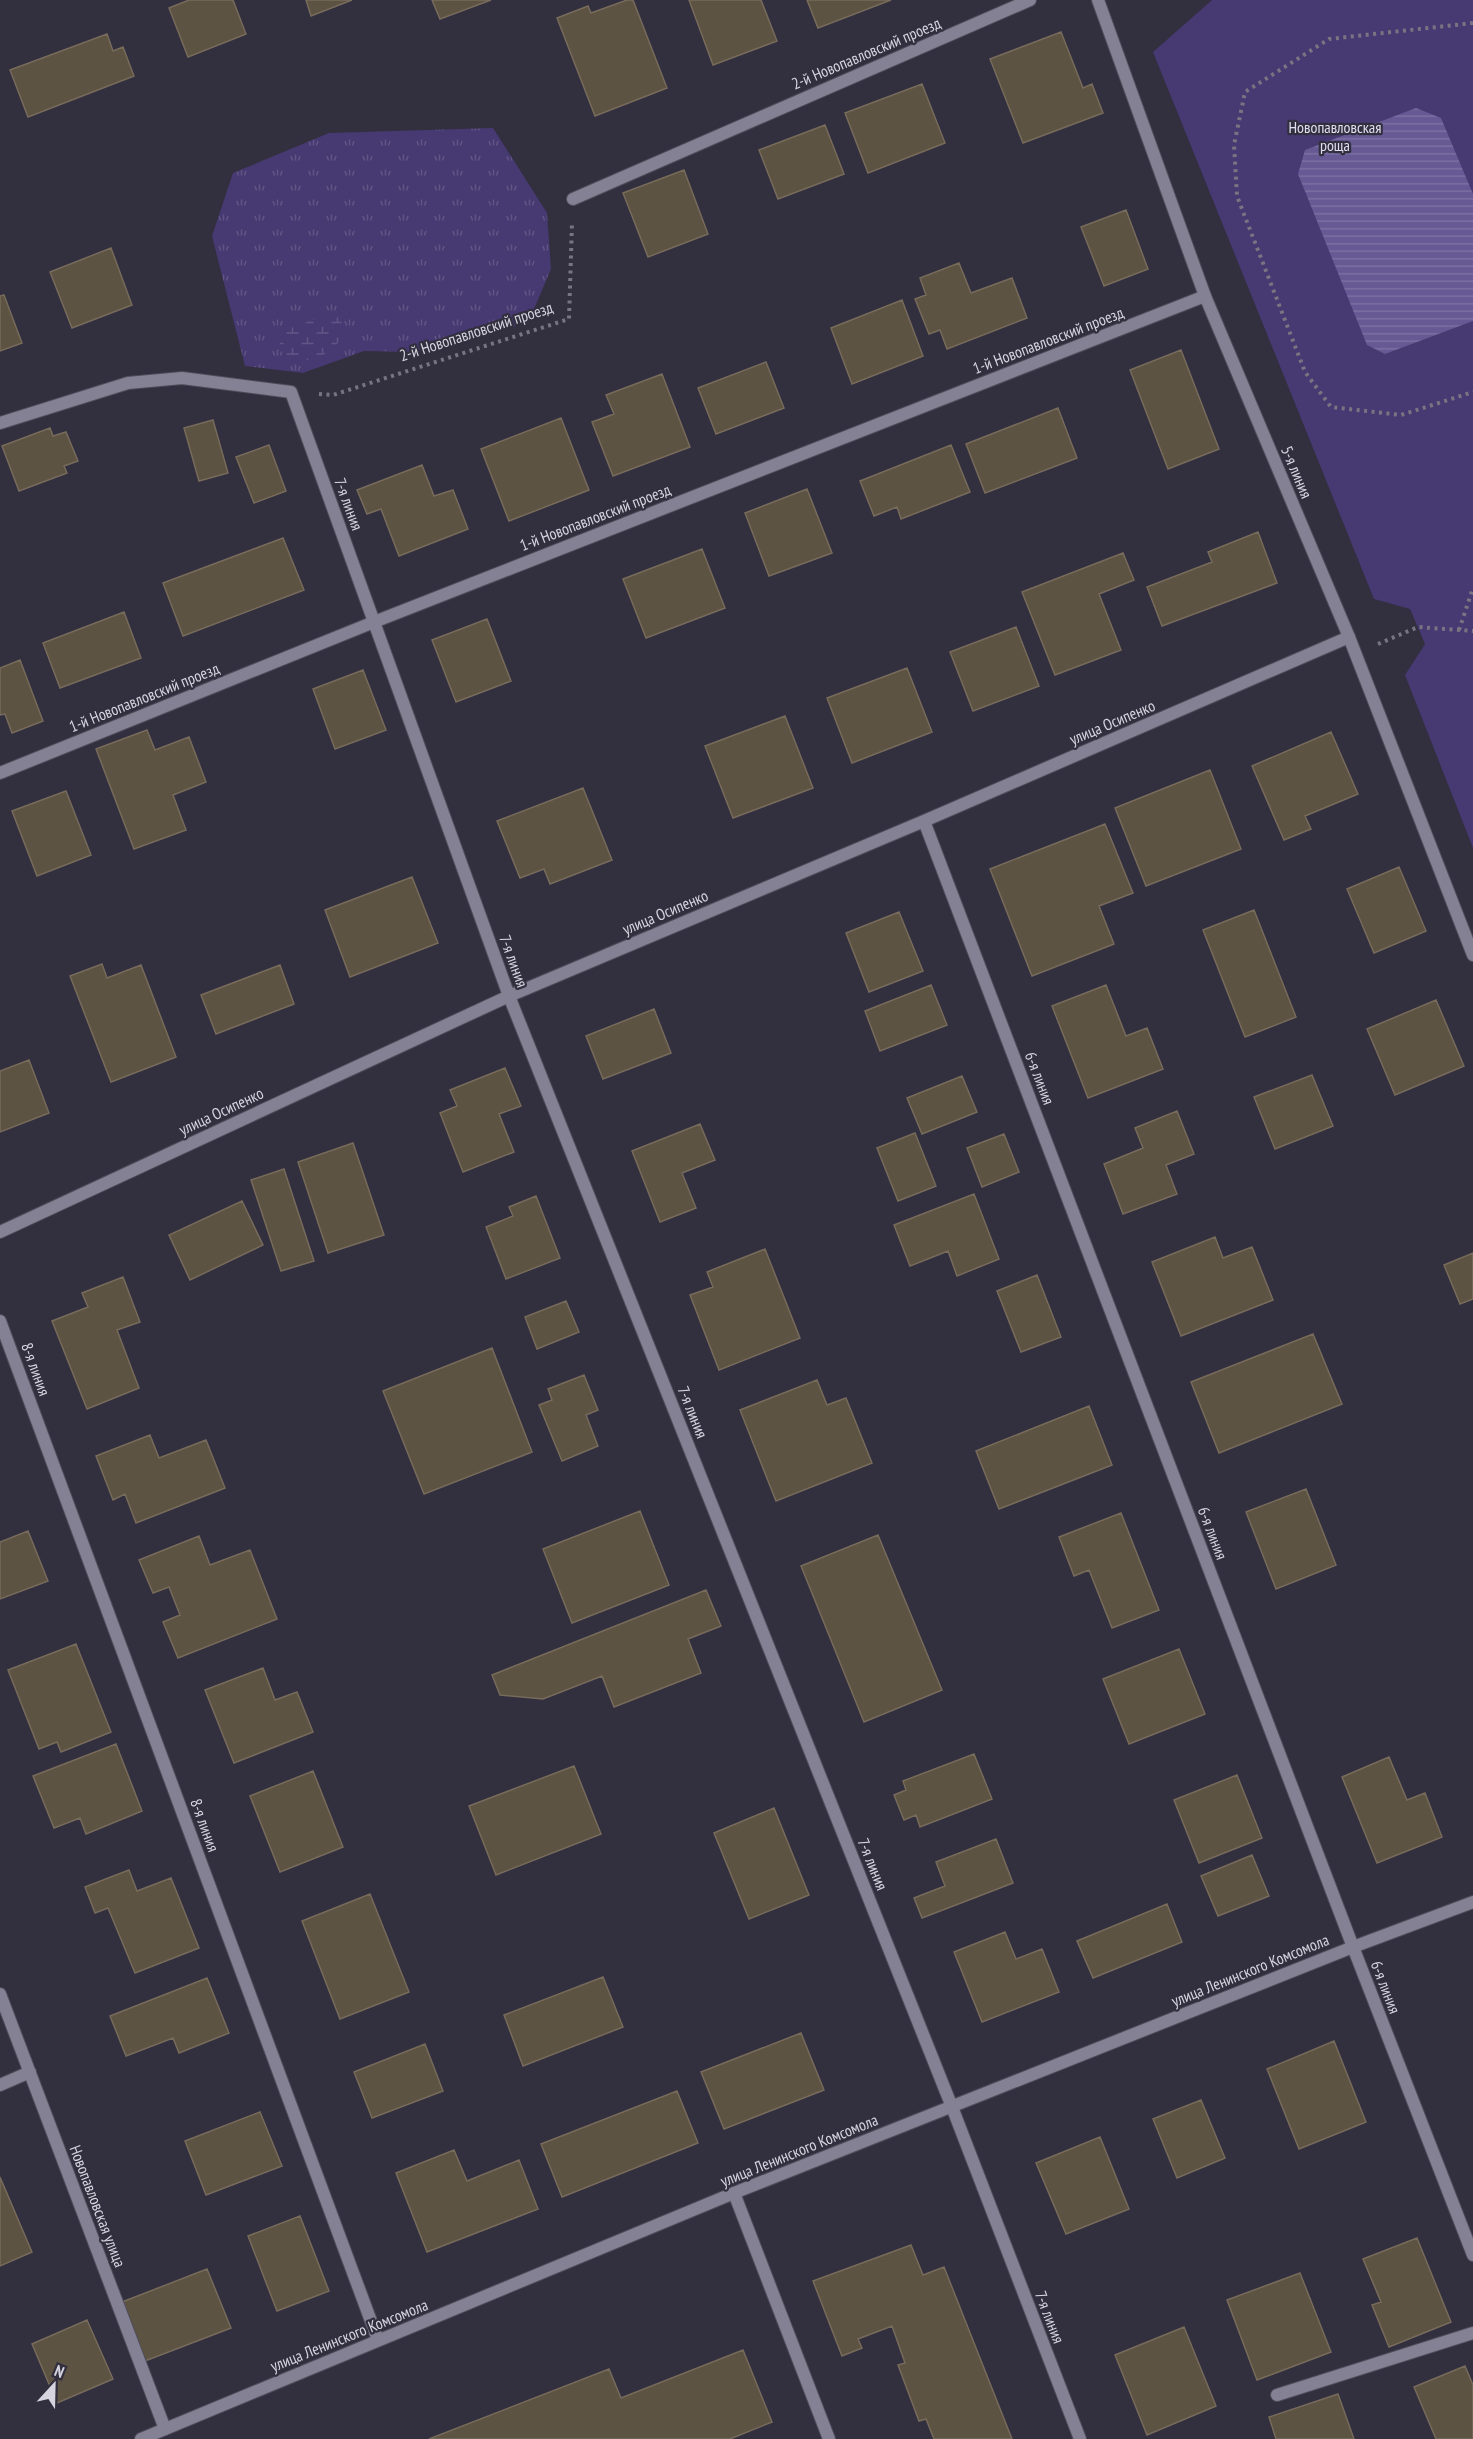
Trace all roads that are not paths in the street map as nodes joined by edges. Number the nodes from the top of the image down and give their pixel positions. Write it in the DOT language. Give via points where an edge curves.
graph roads {
  1 [pos="1030,0"];
  2 [pos="1098,0"];
  3 [pos="573,199"];
  4 [pos="1204,296"];
  5 [pos="0,423"];
  6 [pos="374,622"];
  7 [pos="1349,637"];
  8 [pos="0,773"];
  9 [pos="924,821"];
  10 [pos="1473,955"];
  11 [pos="509,996"];
  12 [pos="0,1232"];
  13 [pos="0,1321"];
  14 [pos="1473,1902"];
  15 [pos="1353,1947"];
  16 [pos="0,1994"];
  17 [pos="30,2072"];
  18 [pos="0,2085"];
  19 [pos="952,2107"];
  20 [pos="734,2193"];
  21 [pos="1473,2255"];
  22 [pos="1473,2333"];
  23 [pos="378,2340"];
  24 [pos="1277,2395"];
  25 [pos="165,2428"];
  26 [pos="141,2439"];
  27 [pos="829,2439"];
  28 [pos="1080,2439"];
  1 -- 3 [label="street, 2-й Новопавловский проезд"];
  2 -- 4 [label="street, 5-я линия"];
  4 -- 6 [label="street, 1-й Новопавловский проезд"];
  4 -- 7 [label="street, 5-я линия"];
  5 -- 6 [label="street, 7-я линия" via="128,383 182,378 291,392"];
  6 -- 8 [label="street, 1-й Новопавловский проезд"];
  6 -- 11 [label="street, 7-я линия"];
  7 -- 9 [label="street, улица Осипенко"];
  7 -- 10 [label="street, 5-я линия"];
  9 -- 11 [label="street, улица Осипенко"];
  9 -- 15 [label="street, 6-я линия"];
  11 -- 12 [label="street, улица Осипенко"];
  11 -- 19 [label="street, 7-я линия"];
  13 -- 23 [label="street, 8-я линия"];
  14 -- 15 [label="street, улица Ленинского Комсомола"];
  15 -- 19 [label="street, улица Ленинского Комсомола"];
  15 -- 21 [label="street, 6-я линия"];
  16 -- 17 [label="street, Новопавловская улица"];
  17 -- 18 [label="street"];
  17 -- 25 [label="street, Новопавловская улица"];
  19 -- 20 [label="street, улица Ленинского Комсомола"];
  19 -- 28 [label="street, 7-я линия"];
  20 -- 23 [label="street, улица Ленинского Комсомола"];
  20 -- 27 [label="street"];
  22 -- 24 [label="street"];
  23 -- 25 [label="street, улица Ленинского Комсомола"];
  25 -- 26 [label="street, улица Ленинского Комсомола"];
}
